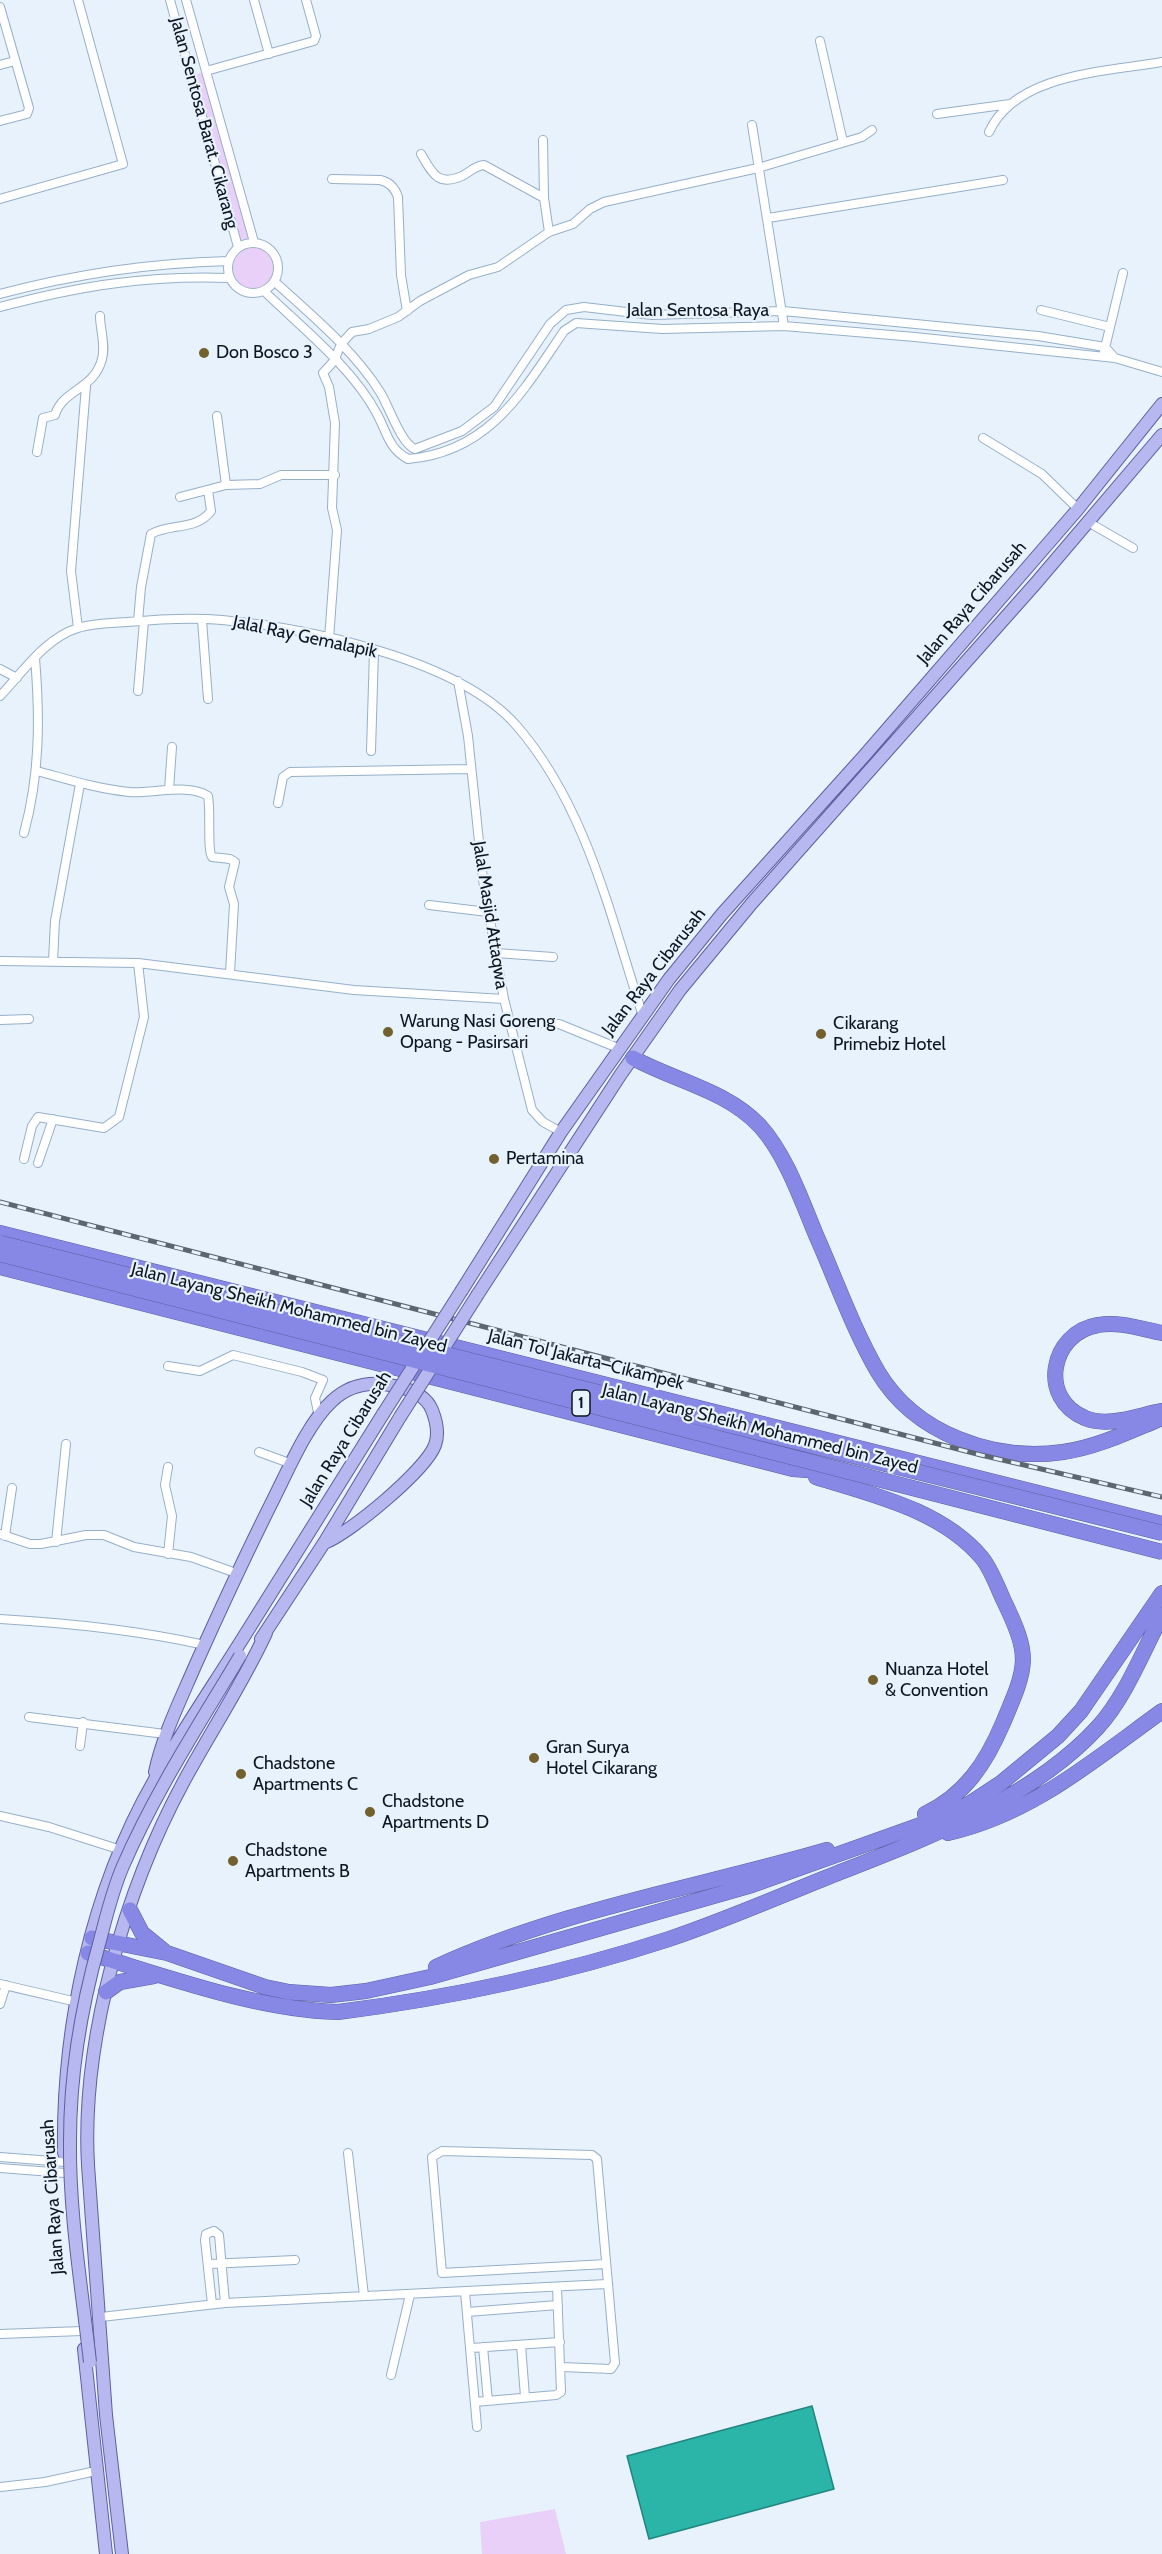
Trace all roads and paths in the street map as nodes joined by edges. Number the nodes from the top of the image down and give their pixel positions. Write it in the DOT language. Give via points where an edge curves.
graph roads {
  1 [pos="78,0"];
  2 [pos="170,0"];
  3 [pos="186,0"];
  4 [pos="254,0"];
  5 [pos="306,0"];
  6 [pos="0,7"];
  7 [pos="820,41"];
  8 [pos="269,54"];
  9 [pos="15,61"];
  10 [pos="1162,63"];
  11 [pos="0,65"];
  12 [pos="206,71"];
  13 [pos="1011,104"];
  14 [pos="937,114"];
  15 [pos="0,121"];
  16 [pos="752,125"];
  17 [pos="872,130"];
  18 [pos="989,132"];
  19 [pos="543,140"];
  20 [pos="843,142"];
  21 [pos="421,154"];
  22 [pos="758,168"];
  23 [pos="332,178"];
  24 [pos="1003,180"];
  25 [pos="544,198"];
  26 [pos="0,199"];
  27 [pos="768,218"];
  28 [pos="549,232"];
  29 [pos="254,242"];
  30 [pos="238,247"];
  31 [pos="228,261"];
  32 [pos="1123,273"];
  33 [pos="229,278"];
  34 [pos="274,281"];
  35 [pos="264,291"];
  36 [pos="0,294"];
  37 [pos="0,307"];
  38 [pos="1041,310"];
  39 [pos="407,311"];
  40 [pos="783,311"];
  41 [pos="100,316"];
  42 [pos="784,326"];
  43 [pos="1110,327"];
  44 [pos="341,344"];
  45 [pos="1105,347"];
  46 [pos="1115,358"];
  47 [pos="1102,359"];
  48 [pos="334,360"];
  49 [pos="1162,372"];
  50 [pos="86,386"];
  51 [pos="1162,404"];
  52 [pos="217,416"];
  53 [pos="1162,435"];
  54 [pos="983,438"];
  55 [pos="37,452"];
  56 [pos="335,475"];
  57 [pos="226,485"];
  58 [pos="208,490"];
  59 [pos="180,497"];
  60 [pos="1078,509"];
  61 [pos="1088,522"];
  62 [pos="1133,548"];
  63 [pos="202,620"];
  64 [pos="141,621"];
  65 [pos="78,628"];
  66 [pos="329,639"];
  67 [pos="374,651"];
  68 [pos="34,658"];
  69 [pos="0,669"];
  70 [pos="17,678"];
  71 [pos="458,681"];
  72 [pos="138,691"];
  73 [pos="0,696"];
  74 [pos="208,699"];
  75 [pos="172,747"];
  76 [pos="371,751"];
  77 [pos="470,769"];
  78 [pos="37,771"];
  79 [pos="80,784"];
  80 [pos="169,790"];
  81 [pos="278,803"];
  82 [pos="24,833"];
  83 [pos="429,905"];
  84 [pos="488,912"];
  85 [pos="496,953"];
  86 [pos="553,957"];
  87 [pos="0,961"];
  88 [pos="53,961"];
  89 [pos="138,963"];
  90 [pos="230,973"];
  91 [pos="504,999"];
  92 [pos="642,1013"];
  93 [pos="29,1019"];
  94 [pos="0,1020"];
  95 [pos="511,1022"];
  96 [pos="657,1022"];
  97 [pos="618,1048"];
  98 [pos="633,1058"];
  99 [pos="53,1119"];
  100 [pos="561,1132"];
  101 [pos="24,1159"];
  102 [pos="38,1163"];
  103 [pos="0,1233"];
  104 [pos="0,1243"];
  105 [pos="0,1254"];
  106 [pos="0,1267"];
  107 [pos="1162,1333"];
  108 [pos="168,1366"];
  109 [pos="1162,1411"];
  110 [pos="319,1417"];
  111 [pos="1162,1418"];
  112 [pos="66,1444"];
  113 [pos="259,1452"];
  114 [pos="292,1464"];
  115 [pos="168,1467"];
  116 [pos="793,1469"];
  117 [pos="12,1488"];
  118 [pos="1162,1524"];
  119 [pos="1162,1533"];
  120 [pos="2,1535"];
  121 [pos="56,1542"];
  122 [pos="324,1543"];
  123 [pos="168,1554"];
  124 [pos="1162,1554"];
  125 [pos="236,1573"];
  126 [pos="1160,1596"];
  127 [pos="1162,1615"];
  128 [pos="0,1619"];
  129 [pos="254,1621"];
  130 [pos="266,1633"];
  131 [pos="205,1645"];
  132 [pos="243,1657"];
  133 [pos="1162,1711"];
  134 [pos="29,1717"];
  135 [pos="83,1722"];
  136 [pos="165,1734"];
  137 [pos="80,1746"];
  138 [pos="153,1782"];
  139 [pos="0,1816"];
  140 [pos="928,1837"];
  141 [pos="121,1850"];
  142 [pos="99,1914"];
  143 [pos="128,1917"];
  144 [pos="92,1938"];
  145 [pos="120,1945"];
  146 [pos="167,1953"];
  147 [pos="86,1959"];
  148 [pos="114,1966"];
  149 [pos="160,1975"];
  150 [pos="410,1981"];
  151 [pos="3,1984"];
  152 [pos="106,1992"];
  153 [pos="77,2002"];
  154 [pos="0,2004"];
  155 [pos="348,2153"];
  156 [pos="0,2157"];
  157 [pos="0,2168"];
  158 [pos="65,2168"];
  159 [pos="295,2260"];
  160 [pos="208,2264"];
  161 [pos="222,2264"];
  162 [pos="606,2264"];
  163 [pos="607,2284"];
  164 [pos="557,2287"];
  165 [pos="465,2292"];
  166 [pos="410,2295"];
  167 [pos="364,2296"];
  168 [pos="225,2303"];
  169 [pos="212,2304"];
  170 [pos="558,2305"];
  171 [pos="467,2312"];
  172 [pos="101,2316"];
  173 [pos="82,2331"];
  174 [pos="0,2334"];
  175 [pos="560,2342"];
  176 [pos="521,2345"];
  177 [pos="483,2347"];
  178 [pos="471,2348"];
  179 [pos="93,2362"];
  180 [pos="561,2367"];
  181 [pos="391,2375"];
  182 [pos="525,2397"];
  183 [pos="488,2401"];
  184 [pos="475,2402"];
  185 [pos="106,2415"];
  186 [pos="477,2427"];
  187 [pos="94,2452"];
  188 [pos="96,2471"];
  189 [pos="0,2487"];
  190 [pos="106,2554"];
  191 [pos="122,2554"];
  1 -- 26 [label="street" via="123,164"];
  2 -- 30 [label="street, Jalan Sentosa Barat. Cikarang"];
  3 -- 12 [label="street, Jalan Sentosa Barat. Cikarang"];
  4 -- 8 [label="street"];
  5 -- 8 [label="street" via="316,39"];
  6 -- 9 [label="street"];
  7 -- 20 [label="street"];
  8 -- 12 [label="street"];
  9 -- 11 [label="street"];
  9 -- 15 [label="street" via="29,112"];
  10 -- 13 [label="street" via="1052,81"];
  12 -- 29 [label="street, Jalan Sentosa Barat. Cikarang"];
  13 -- 14 [label="street"];
  13 -- 18 [label="street" via="996,117"];
  16 -- 22 [label="street"];
  17 -- 20 [label="street"];
  19 -- 25 [label="street"];
  20 -- 22 [label="street"];
  21 -- 25 [label="street" via="433,175 463,175 484,165"];
  22 -- 27 [label="street"];
  22 -- 28 [label="street" via="611,200 591,209 573,224"];
  23 -- 39 [label="street" via="387,181 395,189"];
  24 -- 27 [label="street"];
  25 -- 28 [label="street"];
  27 -- 40 [label="street"];
  28 -- 39 [label="street" via="498,267 469,275"];
  29 -- 30 [label="street"];
  29 -- 34 [label="street" via="274,253 279,268"];
  30 -- 31 [label="street"];
  31 -- 33 [label="street"];
  31 -- 36 [label="street" via="150,265 59,278"];
  32 -- 43 [label="street"];
  33 -- 35 [label="street" via="241,291"];
  33 -- 37 [label="street" via="157,277 60,291"];
  34 -- 35 [label="street"];
  34 -- 44 [label="street, Jalan Sentosa Raya"];
  35 -- 48 [label="street, Jalan Sentosa Raya"];
  38 -- 43 [label="street"];
  39 -- 44 [label="street" via="369,329 356,330"];
  40 -- 42 [label="street"];
  40 -- 44 [label="street, Jalan Sentosa Raya" via="652,315 584,307 566,310 550,324 494,407 462,431 415,450 406,444 379,389"];
  40 -- 45 [label="street, Jalan Sentosa Raya" via="1038,336"];
  41 -- 50 [label="street" via="102,361"];
  42 -- 47 [label="street, Jalan Sentosa Raya"];
  42 -- 48 [label="street, Jalan Sentosa Raya" via="662,329 576,323 564,331 502,417 464,441 408,459 395,450 365,394"];
  43 -- 45 [label="street"];
  44 -- 48 [label="street"];
  45 -- 46 [label="street"];
  45 -- 47 [label="street"];
  46 -- 47 [label="street, Jalan Sentosa Raya"];
  46 -- 49 [label="street, Jalan Sentosa Raya"];
  48 -- 56 [label="street" via="323,373 334,406"];
  50 -- 55 [label="street" via="62,399 55,415 43,418"];
  50 -- 65 [label="street" via="71,571"];
  51 -- 60 [label="main road, Jalan Raya Cibarusah"];
  52 -- 57 [label="street"];
  53 -- 61 [label="main road, Jalan Raya Cibarusah"];
  54 -- 60 [label="street" via="1042,474"];
  56 -- 57 [label="street" via="281,475 260,484"];
  56 -- 66 [label="street" via="332,508 337,530"];
  57 -- 58 [label="street"];
  58 -- 59 [label="street"];
  58 -- 64 [label="street" via="211,511 206,516 188,526 151,534 141,587"];
  60 -- 92 [label="main road, Jalan Raya Cibarusah" via="722,914"];
  61 -- 62 [label="street"];
  61 -- 96 [label="main road, Jalan Raya Cibarusah" via="752,903"];
  63 -- 64 [label="street, Jalal Ray Gemalapik"];
  63 -- 66 [label="street, Jalal Ray Gemalapik"];
  63 -- 74 [label="street"];
  64 -- 65 [label="street, Jalal Ray Gemalapik"];
  64 -- 72 [label="street"];
  65 -- 68 [label="street, Jalal Ray Gemalapik" via="60,636"];
  66 -- 67 [label="street, Jalal Ray Gemalapik"];
  67 -- 71 [label="street, Jalal Ray Gemalapik"];
  67 -- 76 [label="street"];
  68 -- 70 [label="street, Jalal Ray Gemalapik"];
  68 -- 78 [label="street" via="39,712"];
  69 -- 70 [label="street"];
  70 -- 73 [label="street, Jalal Ray Gemalapik"];
  71 -- 77 [label="street, Jalal Masjid Attaqwa"];
  71 -- 92 [label="street, Jalal Ray Gemalapik" via="515,724 538,753 564,799 596,868"];
  75 -- 80 [label="street"];
  77 -- 81 [label="street" via="290,772 284,777"];
  77 -- 84 [label="street, Jalal Masjid Attaqwa"];
  78 -- 79 [label="street"];
  78 -- 82 [label="street"];
  79 -- 80 [label="street" via="130,792"];
  79 -- 88 [label="street" via="55,921"];
  80 -- 90 [label="street" via="208,796 209,853 235,862 229,886 234,904"];
  83 -- 84 [label="street"];
  84 -- 85 [label="street, Jalal Masjid Attaqwa"];
  85 -- 86 [label="street"];
  85 -- 91 [label="street, Jalal Masjid Attaqwa"];
  87 -- 88 [label="street"];
  88 -- 89 [label="street"];
  89 -- 90 [label="street"];
  89 -- 99 [label="street" via="144,1017 119,1118 104,1128"];
  90 -- 91 [label="street" via="354,990"];
  91 -- 95 [label="street, Jalal Masjid Attaqwa"];
  92 -- 96 [label="main road"];
  92 -- 97 [label="main road, Jalan Raya Cibarusah"];
  93 -- 94 [label="street"];
  95 -- 97 [label="street" via="559,1024"];
  95 -- 100 [label="street, Jalal Masjid Attaqwa" via="532,1110"];
  96 -- 98 [label="main road, Jalan Raya Cibarusah"];
  97 -- 100 [label="main road, Jalan Raya Cibarusah"];
  98 -- 111 [label="highway" via="722,1097 770,1138 878,1373 900,1399 941,1432 969,1444 1039,1455 1108,1441"];
  98 -- 122 [label="main road, Jalan Raya Cibarusah, bridge" via="478,1294"];
  99 -- 101 [label="street" via="34,1120"];
  99 -- 102 [label="street"];
  100 -- 129 [label="main road, Jalan Raya Cibarusah, bridge"];
  103 -- 118 [label="highway, Jalan Tol Jakarta–Cikampek / 1"];
  104 -- 119 [label="highway, Jalan Layang Sheikh Mohammed bin Zayed / 1, bridge"];
  105 -- 124 [label="highway, Jalan Layang Sheikh Mohammed bin Zayed / 1, bridge"];
  106 -- 116 [label="highway, 1"];
  107 -- 109 [label="highway" via="1111,1324 1087,1328 1066,1343 1055,1361 1053,1376 1060,1399 1086,1419 1116,1421"];
  108 -- 110 [label="street" via="200,1371 233,1355 302,1372 323,1380 315,1398"];
  110 -- 114 [label="main road"];
  110 -- 122 [label="main road" via="345,1391 376,1383 405,1388 424,1398 432,1410 436,1433 435,1444 418,1469 386,1499 335,1539"];
  112 -- 121 [label="street"];
  113 -- 114 [label="street"];
  114 -- 125 [label="main road"];
  115 -- 123 [label="street" via="165,1485 172,1516"];
  116 -- 124 [label="highway, 1" via="832,1472"];
  116 -- 150 [label="highway" via="916,1512 966,1541 984,1561 1020,1634 1025,1659 1012,1701 978,1771 950,1801 894,1827 799,1858 599,1909 454,1959"];
  117 -- 120 [label="street"];
  120 -- 121 [label="street" via="30,1544"];
  121 -- 123 [label="street" via="104,1534 134,1547"];
  122 -- 130 [label="main road, Jalan Raya Cibarusah"];
  123 -- 125 [label="street" via="191,1557"];
  125 -- 131 [label="main road"];
  126 -- 150 [label="highway" via="1081,1712 1033,1758 969,1804 903,1833 752,1885"];
  127 -- 140 [label="highway" via="1119,1696 1100,1725 1077,1748 1018,1790"];
  128 -- 131 [label="street" via="156,1634"];
  129 -- 132 [label="main road, Jalan Raya Cibarusah"];
  129 -- 138 [label="main road, Jalan Raya Cibarusah"];
  130 -- 132 [label="main road, Jalan Raya Cibarusah"];
  130 -- 143 [label="main road, Jalan Raya Cibarusah" via="233,1700 184,1780 148,1854"];
  131 -- 136 [label="main road"];
  132 -- 179 [label="main road, Jalan Raya Cibarusah, bridge" via="179,1769 126,1878 84,2026 76,2170"];
  133 -- 140 [label="highway" via="1072,1777 1024,1806 970,1828"];
  134 -- 135 [label="street"];
  135 -- 136 [label="street"];
  135 -- 137 [label="street"];
  136 -- 138 [label="main road"];
  138 -- 141 [label="main road, Jalan Raya Cibarusah"];
  139 -- 141 [label="street"];
  140 -- 149 [label="highway" via="671,1938 610,1958 398,2003 318,2011"];
  141 -- 142 [label="main road, Jalan Raya Cibarusah"];
  142 -- 143 [label="main road" via="109,1927 118,1927"];
  142 -- 144 [label="main road, Jalan Raya Cibarusah"];
  143 -- 145 [label="main road, Jalan Raya Cibarusah"];
  143 -- 146 [label="highway"];
  144 -- 145 [label="highway"];
  144 -- 147 [label="main road, Jalan Raya Cibarusah"];
  145 -- 146 [label="highway"];
  145 -- 148 [label="main road, Jalan Raya Cibarusah"];
  146 -- 150 [label="highway" via="289,1992 331,1995"];
  147 -- 148 [label="highway"];
  147 -- 153 [label="main road, Jalan Raya Cibarusah"];
  148 -- 149 [label="highway"];
  148 -- 152 [label="main road, Jalan Raya Cibarusah"];
  149 -- 152 [label="highway" via="125,1980"];
  151 -- 153 [label="street"];
  151 -- 154 [label="street"];
  152 -- 172 [label="main road, Jalan Raya Cibarusah" via="92,2060 86,2126"];
  153 -- 158 [label="main road, Jalan Raya Cibarusah" via="67,2067"];
  155 -- 167 [label="street"];
  156 -- 158 [label="street"];
  157 -- 158 [label="street"];
  158 -- 173 [label="main road, Jalan Raya Cibarusah"];
  159 -- 161 [label="street"];
  160 -- 161 [label="street"];
  160 -- 161 [label="street" via="206,2234 214,2231 219,2235"];
  160 -- 169 [label="street"];
  161 -- 168 [label="street"];
  162 -- 162 [label="street" via="595,2156 442,2151 432,2157 442,2273"];
  162 -- 163 [label="street"];
  163 -- 164 [label="street"];
  163 -- 180 [label="street" via="613,2367"];
  164 -- 165 [label="street"];
  164 -- 170 [label="street"];
  165 -- 166 [label="street"];
  165 -- 171 [label="street"];
  166 -- 167 [label="street"];
  166 -- 181 [label="street"];
  167 -- 168 [label="street"];
  168 -- 169 [label="street"];
  169 -- 172 [label="street"];
  170 -- 171 [label="street"];
  170 -- 175 [label="street"];
  171 -- 178 [label="street"];
  172 -- 185 [label="main road, Jalan Raya Cibarusah"];
  173 -- 174 [label="street"];
  173 -- 187 [label="main road, Jalan Raya Cibarusah"];
  175 -- 176 [label="street"];
  175 -- 180 [label="street"];
  176 -- 177 [label="street"];
  176 -- 182 [label="street"];
  177 -- 178 [label="street"];
  177 -- 183 [label="street"];
  178 -- 184 [label="street"];
  179 -- 185 [label="main road, Jalan Raya Cibarusah"];
  179 -- 187 [label="main road, Jalan Raya Cibarusah" via="99,2438"];
  180 -- 182 [label="street" via="559,2394"];
  182 -- 183 [label="street"];
  183 -- 184 [label="street"];
  184 -- 186 [label="street"];
  185 -- 191 [label="main road, Jalan Raya Cibarusah"];
  187 -- 188 [label="main road, Jalan Raya Cibarusah"];
  188 -- 189 [label="street"];
  188 -- 190 [label="main road, Jalan Raya Cibarusah"];
}
